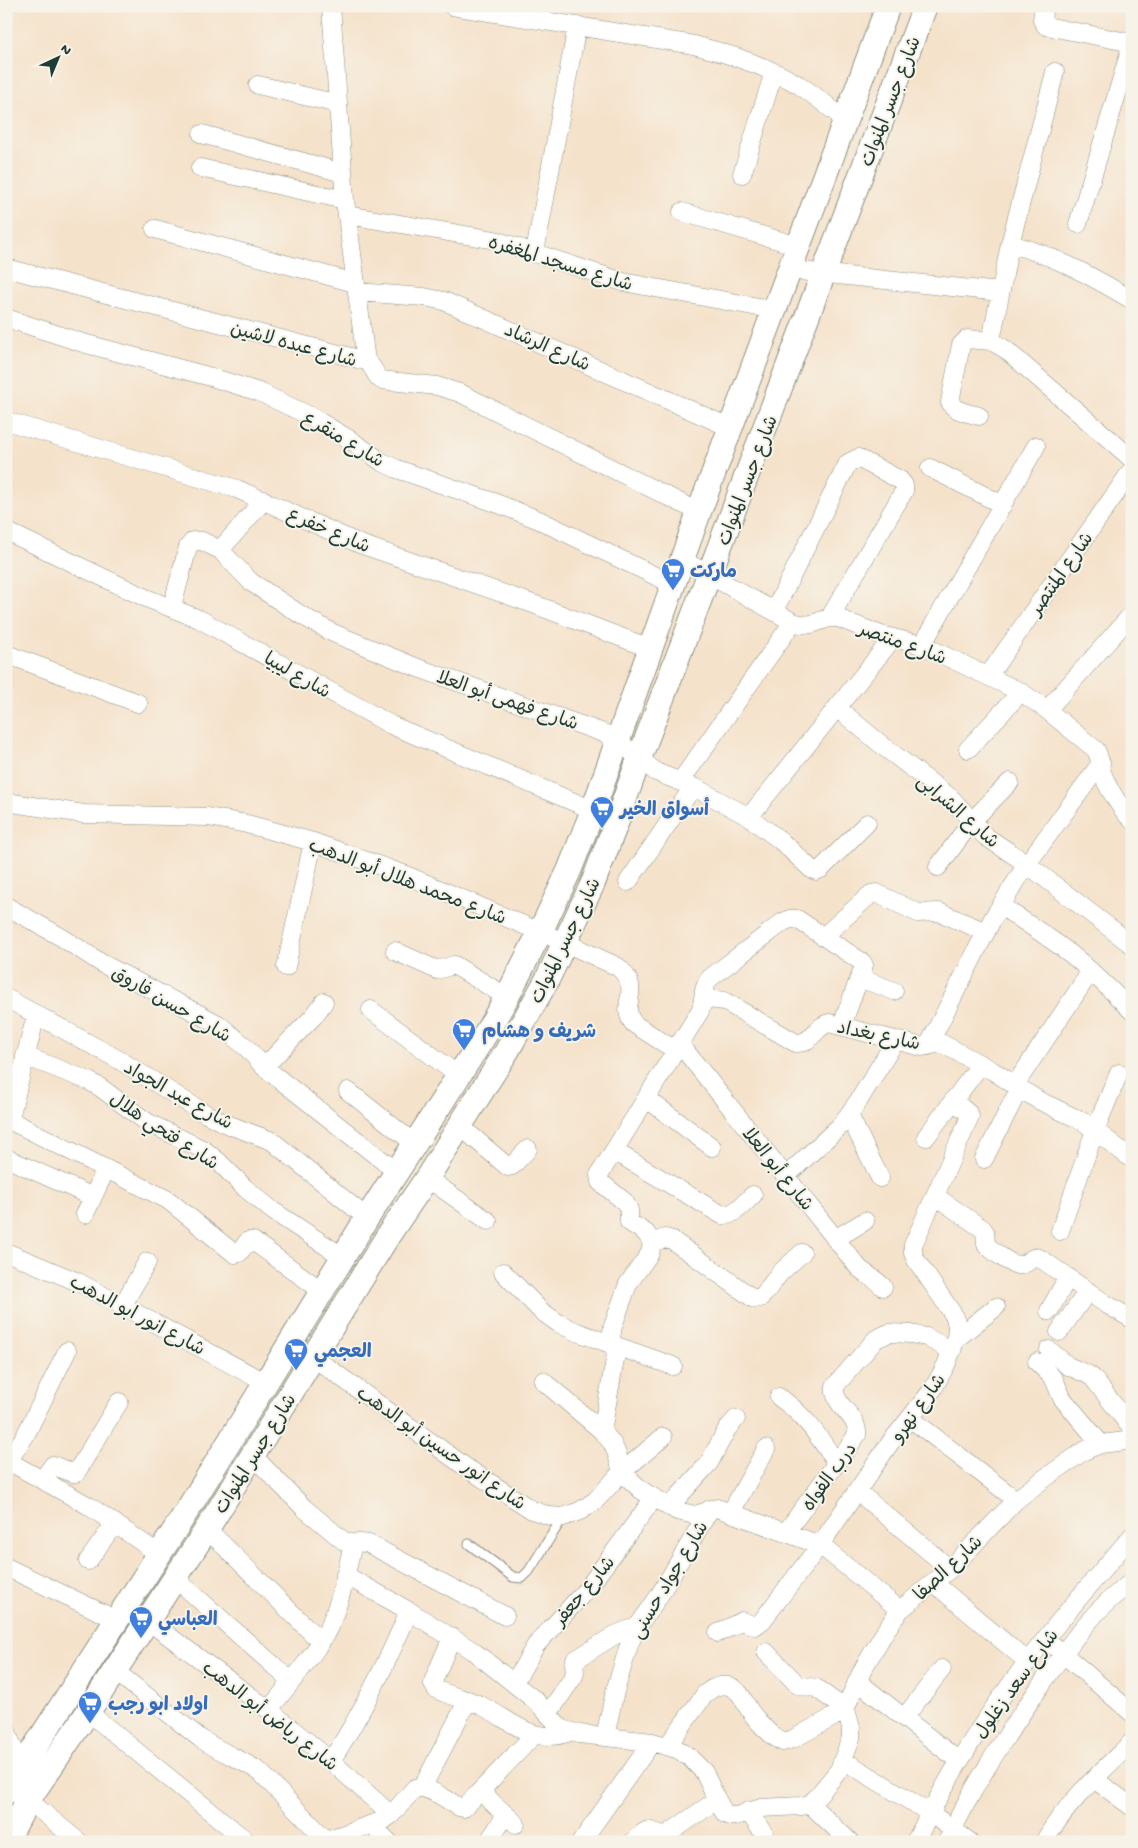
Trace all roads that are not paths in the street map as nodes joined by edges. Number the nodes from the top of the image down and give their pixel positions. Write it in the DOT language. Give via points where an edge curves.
graph roads {
  1 [pos="331,6"];
  2 [pos="452,6"];
  3 [pos="888,6"];
  4 [pos="925,6"];
  5 [pos="1044,6"];
  6 [pos="577,26"];
  7 [pos="1132,43"];
  8 [pos="774,72"];
  9 [pos="1055,72"];
  10 [pos="258,85"];
  11 [pos="338,104"];
  12 [pos="845,120"];
  13 [pos="202,134"];
  14 [pos="200,168"];
  15 [pos="343,173"];
  16 [pos="742,174"];
  17 [pos="346,208"];
  18 [pos="682,212"];
  19 [pos="1078,224"];
  20 [pos="155,229"];
  21 [pos="1010,244"];
  22 [pos="798,246"];
  23 [pos="535,252"];
  24 [pos="6,268"];
  25 [pos="790,270"];
  26 [pos="824,273"];
  27 [pos="356,287"];
  28 [pos="1000,292"];
  29 [pos="1132,300"];
  30 [pos="775,310"];
  31 [pos="6,318"];
  32 [pos="991,342"];
  33 [pos="366,361"];
  34 [pos="979,416"];
  35 [pos="6,421"];
  36 [pos="731,428"];
  37 [pos="1036,446"];
  38 [pos="1132,459"];
  39 [pos="930,468"];
  40 [pos="1132,470"];
  41 [pos="264,500"];
  42 [pos="1003,505"];
  43 [pos="699,512"];
  44 [pos="6,531"];
  45 [pos="220,550"];
  46 [pos="682,560"];
  47 [pos="710,575"];
  48 [pos="672,584"];
  49 [pos="172,608"];
  50 [pos="774,611"];
  51 [pos="1132,614"];
  52 [pos="830,618"];
  53 [pos="793,622"];
  54 [pos="893,638"];
  55 [pos="922,645"];
  56 [pos="649,648"];
  57 [pos="6,654"];
  58 [pos="988,676"];
  59 [pos="1021,692"];
  60 [pos="138,703"];
  61 [pos="836,708"];
  62 [pos="1047,710"];
  63 [pos="617,740"];
  64 [pos="968,749"];
  65 [pos="639,759"];
  66 [pos="1101,763"];
  67 [pos="1010,782"];
  68 [pos="686,785"];
  69 [pos="1132,793"];
  70 [pos="6,802"];
  71 [pos="593,810"];
  72 [pos="1126,814"];
  73 [pos="749,817"];
  74 [pos="972,821"];
  75 [pos="867,822"];
  76 [pos="313,842"];
  77 [pos="1027,864"];
  78 [pos="938,867"];
  79 [pos="628,882"];
  80 [pos="6,906"];
  81 [pos="1001,906"];
  82 [pos="540,932"];
  83 [pos="986,932"];
  84 [pos="823,937"];
  85 [pos="566,943"];
  86 [pos="1132,945"];
  87 [pos="395,952"];
  88 [pos="286,968"];
  89 [pos="1091,971"];
  90 [pos="860,978"];
  91 [pos="894,991"];
  92 [pos="507,997"];
  93 [pos="6,998"];
  94 [pos="703,998"];
  95 [pos="324,1002"];
  96 [pos="371,1010"];
  97 [pos="1132,1011"];
  98 [pos="36,1015"];
  99 [pos="842,1026"];
  100 [pos="896,1040"];
  101 [pos="928,1046"];
  102 [pos="677,1047"];
  103 [pos="25,1056"];
  104 [pos="980,1064"];
  105 [pos="264,1067"];
  106 [pos="1119,1074"];
  107 [pos="459,1076"];
  108 [pos="1017,1087"];
  109 [pos="348,1091"];
  110 [pos="647,1099"];
  111 [pos="954,1101"];
  112 [pos="849,1115"];
  113 [pos="460,1126"];
  114 [pos="1096,1130"];
  115 [pos="926,1137"];
  116 [pos="415,1144"];
  117 [pos="712,1147"];
  118 [pos="528,1149"];
  119 [pos="614,1151"];
  120 [pos="6,1158"];
  121 [pos="984,1159"];
  122 [pos="1132,1159"];
  123 [pos="106,1169"];
  124 [pos="397,1172"];
  125 [pos="786,1176"];
  126 [pos="427,1178"];
  127 [pos="880,1178"];
  128 [pos="753,1195"];
  129 [pos="934,1196"];
  130 [pos="93,1197"];
  131 [pos="86,1214"];
  132 [pos="367,1218"];
  133 [pos="866,1221"];
  134 [pos="488,1222"];
  135 [pos="1060,1231"];
  136 [pos="836,1239"];
  137 [pos="652,1243"];
  138 [pos="6,1252"];
  139 [pos="802,1254"];
  140 [pos="343,1257"];
  141 [pos="147,1262"];
  142 [pos="503,1272"];
  143 [pos="1068,1277"];
  144 [pos="883,1287"];
  145 [pos="322,1291"];
  146 [pos="1088,1291"];
  147 [pos="123,1305"];
  148 [pos="996,1307"];
  149 [pos="1049,1311"];
  150 [pos="1132,1318"];
  151 [pos="1060,1332"];
  152 [pos="614,1344"];
  153 [pos="954,1345"];
  154 [pos="67,1351"];
  155 [pos="314,1357"];
  156 [pos="673,1366"];
  157 [pos="543,1381"];
  158 [pos="266,1383"];
  159 [pos="779,1397"];
  160 [pos="119,1402"];
  161 [pos="910,1418"];
  162 [pos="736,1419"];
  163 [pos="1132,1429"];
  164 [pos="602,1431"];
  165 [pos="663,1437"];
  166 [pos="1132,1437"];
  167 [pos="1101,1444"];
  168 [pos="766,1449"];
  169 [pos="253,1456"];
  170 [pos="7,1463"];
  171 [pos="837,1464"];
  172 [pos="622,1472"];
  173 [pos="42,1480"];
  174 [pos="857,1491"];
  175 [pos="1016,1500"];
  176 [pos="661,1502"];
  177 [pos="710,1509"];
  178 [pos="731,1512"];
  179 [pos="563,1517"];
  180 [pos="115,1523"];
  181 [pos="207,1529"];
  182 [pos="786,1532"];
  183 [pos="1132,1536"];
  184 [pos="353,1544"];
  185 [pos="469,1544"];
  186 [pos="820,1545"];
  187 [pos="160,1554"];
  188 [pos="88,1561"];
  189 [pos="6,1567"];
  190 [pos="950,1569"];
  191 [pos="345,1574"];
  192 [pos="175,1578"];
  193 [pos="934,1582"];
  194 [pos="1132,1582"];
  195 [pos="900,1610"];
  196 [pos="409,1611"];
  197 [pos="505,1616"];
  198 [pos="117,1620"];
  199 [pos="147,1620"];
  200 [pos="638,1626"];
  201 [pos="718,1633"];
  202 [pos="452,1637"];
  203 [pos="1046,1639"];
  204 [pos="321,1642"];
  205 [pos="766,1652"];
  206 [pos="1063,1653"];
  207 [pos="1028,1662"];
  208 [pos="942,1669"];
  209 [pos="115,1671"];
  210 [pos="291,1680"];
  211 [pos="857,1681"];
  212 [pos="514,1683"];
  213 [pos="468,1700"];
  214 [pos="1129,1706"];
  215 [pos="269,1710"];
  216 [pos="846,1710"];
  217 [pos="88,1712"];
  218 [pos="548,1714"];
  219 [pos="904,1718"];
  220 [pos="6,1730"];
  221 [pos="570,1732"];
  222 [pos="534,1735"];
  223 [pos="605,1736"];
  224 [pos="1132,1742"];
  225 [pos="660,1743"];
  226 [pos="843,1760"];
  227 [pos="331,1761"];
  228 [pos="959,1761"];
  229 [pos="20,1769"];
  230 [pos="1094,1779"];
  231 [pos="422,1788"];
  232 [pos="6,1792"];
  233 [pos="481,1792"];
  234 [pos="28,1800"];
  235 [pos="716,1800"];
  236 [pos="810,1804"];
  237 [pos="1132,1807"];
  238 [pos="748,1811"];
  239 [pos="930,1813"];
  240 [pos="391,1815"];
  241 [pos="371,1825"];
  242 [pos="949,1836"];
  243 [pos="671,1837"];
  244 [pos="325,1841"];
  245 [pos="6,1842"];
  246 [pos="79,1842"];
  247 [pos="248,1842"];
  248 [pos="389,1842"];
  249 [pos="488,1842"];
  250 [pos="582,1842"];
  251 [pos="633,1842"];
  252 [pos="766,1842"];
  253 [pos="850,1842"];
  254 [pos="915,1842"];
  255 [pos="970,1842"];
  256 [pos="1044,1842"];
  1 -- 11 [label="street"];
  2 -- 6 [label="street"];
  3 -- 12 [label="street, شارع جسر المنوات"];
  4 -- 26 [label="street, شارع جسر المنوات"];
  5 -- 7 [label="street" via="1042,20 1046,26"];
  6 -- 8 [label="street" via="694,45"];
  6 -- 23 [label="street"];
  7 -- 19 [label="street"];
  8 -- 12 [label="street" via="798,85"];
  8 -- 16 [label="street"];
  9 -- 21 [label="street"];
  10 -- 11 [label="street"];
  11 -- 15 [label="street"];
  12 -- 22 [label="street, شارع جسر المنوات"];
  13 -- 15 [label="street"];
  14 -- 17 [label="street, شارع مسجد المغفره"];
  15 -- 17 [label="street"];
  17 -- 23 [label="street, شارع مسجد المغفره"];
  17 -- 27 [label="street"];
  18 -- 22 [label="street"];
  20 -- 27 [label="street, شارع الرشاد"];
  21 -- 28 [label="street"];
  21 -- 29 [label="street" via="1036,251 1088,274"];
  22 -- 25 [label="street, شارع جسر المنوات"];
  23 -- 30 [label="street, شارع مسجد المغفره" via="623,282"];
  24 -- 33 [label="street, شارع عبده لاشين"];
  25 -- 26 [label="street"];
  25 -- 30 [label="street, شارع جسر المنوات"];
  26 -- 28 [label="street"];
  26 -- 47 [label="street, شارع جسر المنوات"];
  27 -- 33 [label="street"];
  27 -- 36 [label="street, شارع الرشاد" via="444,301"];
  28 -- 32 [label="street"];
  30 -- 36 [label="street, شارع جسر المنوات"];
  31 -- 48 [label="street, شارع منقرع" via="259,392 310,416 397,469 539,520"];
  32 -- 34 [label="street" via="969,338 962,342 950,400 950,405 956,410"];
  32 -- 38 [label="street" via="1014,355"];
  33 -- 43 [label="street, شارع عبده لاشين" via="381,380 436,386 460,393"];
  35 -- 41 [label="street, شارع خفرع" via="237,489"];
  36 -- 43 [label="street, شارع جسر المنوات"];
  37 -- 42 [label="street"];
  39 -- 42 [label="street"];
  40 -- 58 [label="street, شارع المنتصر"];
  41 -- 45 [label="street"];
  41 -- 56 [label="street, شارع خفرع" via="360,544"];
  42 -- 55 [label="street"];
  43 -- 46 [label="street, شارع جسر المنوات"];
  44 -- 49 [label="street, شارع ليبيا"];
  45 -- 49 [label="street, شارع فهمى أبو العلا" via="202,541 191,542"];
  45 -- 63 [label="street, شارع فهمى أبو العلا" via="251,582 333,632 418,668"];
  46 -- 47 [label="street"];
  46 -- 48 [label="street, شارع جسر المنوات"];
  47 -- 50 [label="street"];
  47 -- 65 [label="street, شارع جسر المنوات"];
  48 -- 56 [label="street, شارع جسر المنوات"];
  49 -- 71 [label="street, شارع ليبيا" via="224,632 391,725"];
  50 -- 52 [label="street" via="848,463 858,458 900,480 904,492"];
  50 -- 53 [label="street"];
  51 -- 62 [label="street"];
  52 -- 53 [label="street" via="808,626"];
  52 -- 54 [label="street, شارع منتصر"];
  53 -- 68 [label="street"];
  54 -- 55 [label="street, شارع منتصر"];
  54 -- 61 [label="street"];
  55 -- 58 [label="street, شارع منتصر"];
  56 -- 63 [label="street, شارع جسر المنوات"];
  57 -- 60 [label="street"];
  58 -- 59 [label="street, شارع منتصر"];
  59 -- 62 [label="street, شارع منتصر"];
  59 -- 64 [label="street"];
  61 -- 73 [label="street"];
  61 -- 74 [label="street, شارع الشرابى" via="952,799"];
  62 -- 66 [label="street, شارع منتصر" via="1096,750"];
  63 -- 65 [label="street, شارع فهمى أبو العلا"];
  63 -- 71 [label="street, شارع جسر المنوات"];
  65 -- 68 [label="street, شارع فهمى أبو العلا" via="656,772"];
  65 -- 85 [label="street, شارع جسر المنوات" via="593,883"];
  66 -- 72 [label="street, شارع منتصر" via="1102,772"];
  66 -- 77 [label="street"];
  67 -- 74 [label="street"];
  68 -- 73 [label="street, شارع فهمى أبو العلا"];
  68 -- 79 [label="street"];
  69 -- 72 [label="street"];
  70 -- 76 [label="street, شارع محمد هلال أبو الدهب" via="84,814 208,817"];
  71 -- 82 [label="street, شارع جسر المنوات"];
  73 -- 75 [label="street, شارع فهمى أبو العلا" via="816,871"];
  74 -- 77 [label="street, شارع الشرابى" via="985,836"];
  74 -- 78 [label="street"];
  76 -- 82 [label="street, شارع محمد هلال أبو الدهب" via="406,874"];
  76 -- 88 [label="street"];
  77 -- 81 [label="street"];
  77 -- 86 [label="street, شارع الشرابى"];
  80 -- 105 [label="street, شارع حسن فاروق" via="103,964 218,1024"];
  81 -- 83 [label="street"];
  81 -- 89 [label="street"];
  82 -- 85 [label="street, شارع محمد هلال أبو الدهب"];
  82 -- 92 [label="street, شارع جسر المنوات"];
  83 -- 84 [label="street" via="939,912 918,913 876,893"];
  83 -- 101 [label="street"];
  84 -- 90 [label="street" via="862,962 864,968"];
  84 -- 94 [label="street" via="797,920 786,920 710,978 702,992"];
  85 -- 102 [label="street" via="618,967 630,982 628,1012 631,1020"];
  85 -- 113 [label="street, شارع جسر المنوات" via="528,1016"];
  87 -- 92 [label="street" via="437,970 454,965"];
  89 -- 97 [label="street"];
  89 -- 108 [label="street"];
  90 -- 91 [label="street"];
  90 -- 99 [label="street"];
  92 -- 107 [label="street, شارع جسر المنوات"];
  93 -- 98 [label="street, شارع عبد الجواد"];
  94 -- 99 [label="street, شارع بغداد" via="724,1001 796,1043 808,1041 824,1024"];
  94 -- 102 [label="street" via="700,1011"];
  95 -- 105 [label="street"];
  96 -- 107 [label="street"];
  98 -- 103 [label="street"];
  98 -- 132 [label="street, شارع عبد الجواد" via="121,1061 206,1114 272,1141"];
  99 -- 100 [label="street, شارع بغداد"];
  100 -- 101 [label="street, شارع بغداد"];
  100 -- 112 [label="street"];
  101 -- 104 [label="street, شارع بغداد" via="941,1043"];
  102 -- 110 [label="street"];
  102 -- 125 [label="street, شارع أبو العلا"];
  103 -- 123 [label="street" via="11,1114 13,1122"];
  103 -- 140 [label="street, شارع فتحي هلال" via="89,1081 147,1122 204,1150 273,1211"];
  104 -- 108 [label="street, شارع بغداد"];
  104 -- 111 [label="street"];
  105 -- 124 [label="street, شارع حسن فاروق"];
  106 -- 114 [label="street"];
  107 -- 116 [label="street, شارع جسر المنوات"];
  108 -- 114 [label="street, شارع بغداد"];
  108 -- 121 [label="street"];
  109 -- 116 [label="street"];
  110 -- 117 [label="street"];
  110 -- 119 [label="street"];
  111 -- 115 [label="street"];
  111 -- 129 [label="street" via="970,1117"];
  112 -- 125 [label="street" via="832,1135"];
  112 -- 127 [label="street"];
  113 -- 118 [label="street" via="508,1167"];
  113 -- 126 [label="street, شارع جسر المنوات"];
  114 -- 122 [label="street, شارع بغداد"];
  114 -- 135 [label="street"];
  116 -- 124 [label="street, شارع جسر المنوات"];
  119 -- 128 [label="street" via="722,1214 730,1214"];
  119 -- 137 [label="street" via="599,1179 626,1202 629,1222 646,1233"];
  120 -- 130 [label="street"];
  123 -- 130 [label="street"];
  123 -- 145 [label="street" via="168,1200 233,1253 238,1254 251,1240"];
  124 -- 132 [label="street, شارع جسر المنوات"];
  125 -- 136 [label="street, شارع أبو العلا"];
  126 -- 134 [label="street"];
  126 -- 155 [label="street, شارع جسر المنوات" via="388,1234"];
  129 -- 143 [label="street" via="983,1229 986,1244 1005,1259 1021,1265 1036,1257"];
  129 -- 153 [label="street" via="916,1235 913,1253 955,1317"];
  130 -- 131 [label="street"];
  132 -- 140 [label="street, شارع جسر المنوات"];
  133 -- 136 [label="street"];
  136 -- 144 [label="street, شارع أبو العلا" via="861,1270"];
  137 -- 139 [label="street" via="665,1238 672,1240 754,1299 760,1298 780,1273"];
  137 -- 152 [label="street" via="650,1253 628,1284 611,1332"];
  138 -- 147 [label="street, شارع انور ابو الدهب"];
  140 -- 145 [label="street, شارع جسر المنوات"];
  141 -- 147 [label="street"];
  142 -- 152 [label="street" via="541,1311 558,1323"];
  143 -- 146 [label="street"];
  143 -- 149 [label="street"];
  145 -- 158 [label="street, شارع جسر المنوات"];
  146 -- 150 [label="street"];
  146 -- 151 [label="street"];
  147 -- 158 [label="street, شارع انور ابو الدهب"];
  148 -- 153 [label="street"];
  152 -- 156 [label="street"];
  152 -- 164 [label="street" via="616,1354"];
  153 -- 161 [label="street, شارع نهرو" via="939,1378"];
  153 -- 171 [label="street, درب الفواه" via="911,1334 889,1333 876,1340 835,1386 835,1395 858,1429 855,1440"];
  154 -- 170 [label="street"];
  155 -- 169 [label="street, شارع جسر المنوات"];
  155 -- 179 [label="street, شارع انور حسين أبو الدهب" via="467,1468 532,1510"];
  157 -- 164 [label="street"];
  158 -- 187 [label="street, شارع جسر المنوات"];
  159 -- 171 [label="street" via="805,1419"];
  160 -- 173 [label="street" via="76,1473 53,1465"];
  161 -- 174 [label="street, شارع نهرو"];
  161 -- 175 [label="street"];
  162 -- 176 [label="street, شارع جعفر" via="709,1463"];
  163 -- 167 [label="street" via="1093,1378 1043,1356 1062,1398"];
  164 -- 172 [label="street" via="612,1443"];
  165 -- 172 [label="street"];
  166 -- 167 [label="street, شارع الصفا"];
  167 -- 175 [label="street, شارع الصفا" via="1084,1451"];
  168 -- 178 [label="street"];
  169 -- 181 [label="street, شارع جسر المنوات"];
  169 -- 184 [label="street" via="320,1523 345,1542"];
  170 -- 173 [label="street"];
  171 -- 182 [label="street, درب الفواه"];
  172 -- 176 [label="street" via="631,1483"];
  172 -- 179 [label="street" via="594,1501"];
  173 -- 180 [label="street"];
  174 -- 186 [label="street, شارع نهرو"];
  174 -- 190 [label="street"];
  175 -- 190 [label="street, شارع الصفا"];
  176 -- 177 [label="street" via="676,1511 695,1515"];
  176 -- 212 [label="street, شارع جعفر" via="536,1645"];
  177 -- 178 [label="street"];
  177 -- 200 [label="street, شارع جواد حسنى"];
  178 -- 182 [label="street"];
  179 -- 185 [label="lane" via="522,1578 513,1577"];
  180 -- 187 [label="street"];
  180 -- 188 [label="street"];
  181 -- 192 [label="street, شارع جسر المنوات"];
  181 -- 204 [label="street"];
  182 -- 186 [label="street"];
  183 -- 203 [label="street, شارع سعد زغلول"];
  184 -- 191 [label="street"];
  184 -- 197 [label="street" via="365,1542"];
  186 -- 195 [label="street"];
  186 -- 201 [label="street, شارع نهرو" via="758,1625 742,1621"];
  187 -- 198 [label="street, شارع جسر المنوات"];
  189 -- 198 [label="street"];
  190 -- 193 [label="street, شارع الصفا"];
  191 -- 196 [label="street"];
  191 -- 204 [label="street" via="335,1612"];
  192 -- 199 [label="street, شارع جسر المنوات"];
  192 -- 210 [label="street"];
  193 -- 195 [label="street, شارع الصفا"];
  193 -- 207 [label="street"];
  194 -- 206 [label="street, شارع سعد زغلول" via="1104,1605"];
  195 -- 211 [label="street, شارع الصفا"];
  196 -- 202 [label="street"];
  196 -- 227 [label="street" via="366,1703"];
  198 -- 229 [label="street, شارع جسر المنوات"];
  199 -- 209 [label="street, شارع جسر المنوات"];
  199 -- 215 [label="street, شارع رياض أبو الدهب"];
  200 -- 218 [label="street" via="615,1635 576,1660 573,1664 575,1674"];
  200 -- 223 [label="street, شارع جواد حسنى" via="630,1642"];
  202 -- 212 [label="street"];
  202 -- 213 [label="street" via="433,1684 438,1690"];
  203 -- 206 [label="street"];
  203 -- 207 [label="street, شارع سعد زغلول"];
  204 -- 210 [label="street"];
  205 -- 216 [label="street" via="798,1685 816,1688"];
  206 -- 214 [label="street"];
  206 -- 242 [label="street, شارع سعد زغلول" via="1000,1745"];
  207 -- 228 [label="street, شارع سعد زغلول"];
  208 -- 219 [label="street"];
  209 -- 217 [label="street, شارع جسر المنوات"];
  209 -- 244 [label="street" via="201,1740 260,1772"];
  210 -- 215 [label="street"];
  211 -- 216 [label="street, شارع الصفا"];
  211 -- 219 [label="street"];
  212 -- 218 [label="street"];
  213 -- 222 [label="street"];
  213 -- 231 [label="street"];
  215 -- 227 [label="street, شارع رياض أبو الدهب"];
  216 -- 225 [label="street" via="783,1742 771,1734 747,1707 739,1692 731,1686 722,1685 705,1694"];
  216 -- 226 [label="street" via="852,1733"];
  217 -- 234 [label="street, شارع جسر المنوات"];
  217 -- 247 [label="street"];
  218 -- 221 [label="street" via="555,1723"];
  219 -- 228 [label="street"];
  220 -- 229 [label="street"];
  221 -- 222 [label="street" via="558,1736"];
  221 -- 223 [label="street"];
  222 -- 233 [label="street"];
  223 -- 225 [label="street"];
  224 -- 230 [label="street"];
  225 -- 235 [label="street" via="677,1749 696,1763 704,1772"];
  225 -- 250 [label="street"];
  226 -- 236 [label="street" via="833,1778"];
  226 -- 239 [label="street"];
  227 -- 240 [label="street, شارع رياض أبو الدهب"];
  228 -- 239 [label="street, شارع سعد زغلول"];
  229 -- 232 [label="street, شارع جسر المنوات"];
  230 -- 237 [label="street"];
  230 -- 256 [label="street"];
  231 -- 233 [label="street" via="462,1808"];
  231 -- 240 [label="street" via="415,1788"];
  233 -- 249 [label="street" via="511,1820"];
  234 -- 245 [label="street, شارع جسر المنوات"];
  234 -- 246 [label="street"];
  235 -- 238 [label="street" via="729,1816"];
  235 -- 243 [label="street"];
  236 -- 238 [label="street"];
  236 -- 253 [label="street"];
  238 -- 252 [label="street"];
  239 -- 242 [label="street"];
  239 -- 254 [label="street, شارع سعد زغلول"];
  240 -- 241 [label="street"];
  241 -- 244 [label="street"];
  241 -- 248 [label="street"];
  242 -- 255 [label="street"];
  243 -- 251 [label="street" via="648,1830"];
}
